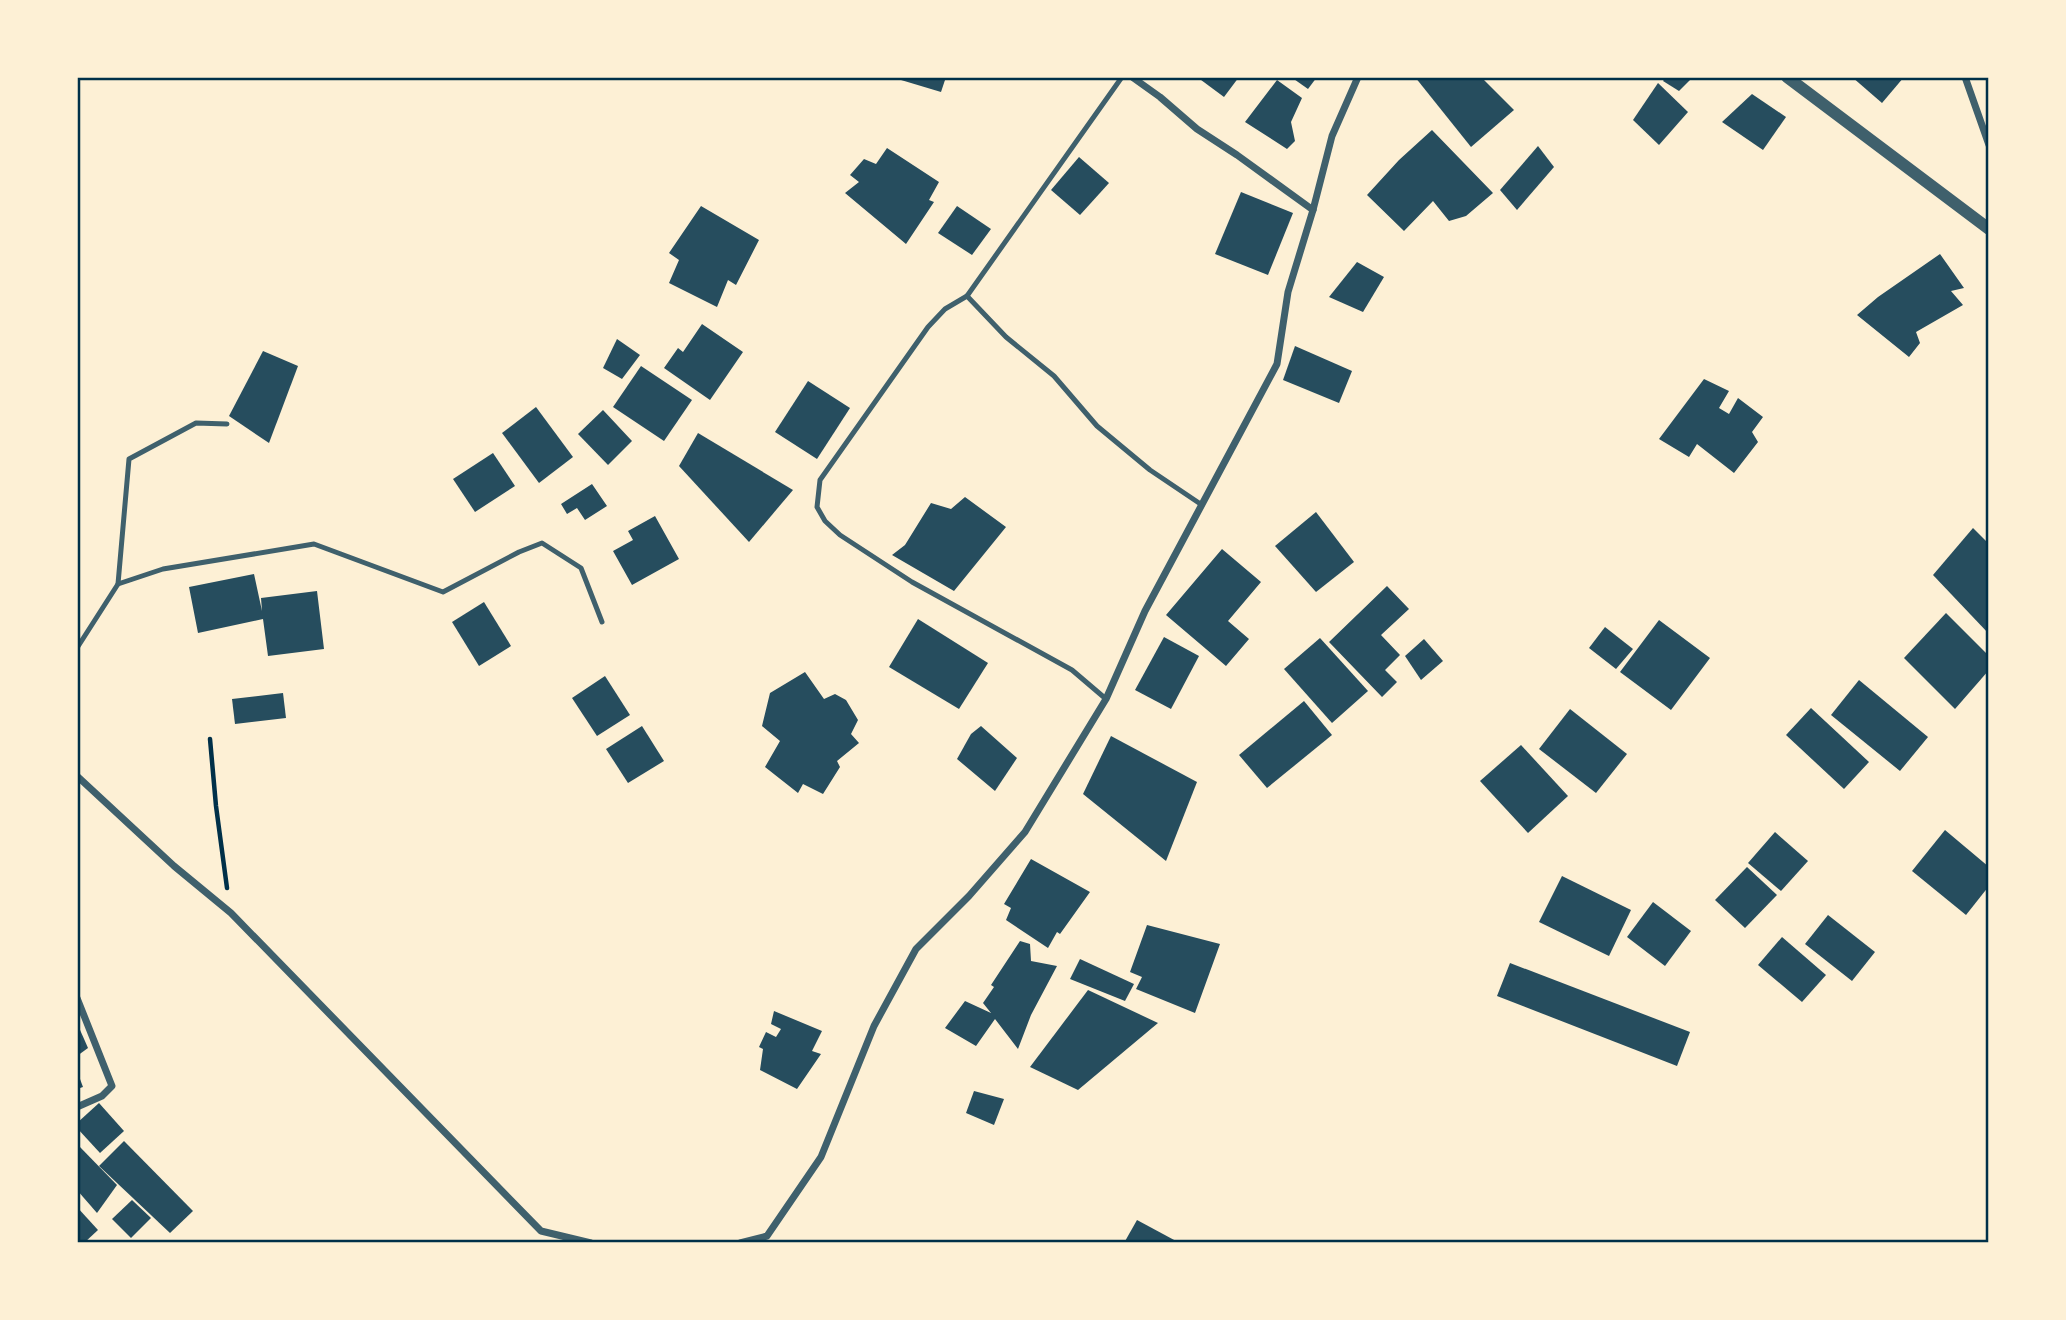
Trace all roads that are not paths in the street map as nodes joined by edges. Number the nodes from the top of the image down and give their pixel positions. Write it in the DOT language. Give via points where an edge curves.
graph roads {
  1 [pos="1122,77"];
  2 [pos="1132,77"];
  3 [pos="1358,77"];
  4 [pos="1787,77"];
  5 [pos="1965,77"];
  6 [pos="1989,145"];
  7 [pos="1313,210"];
  8 [pos="1989,229"];
  9 [pos="967,296"];
  10 [pos="227,424"];
  11 [pos="1202,505"];
  12 [pos="118,584"];
  13 [pos="602,622"];
  14 [pos="77,648"];
  15 [pos="1106,699"];
  16 [pos="77,776"];
  17 [pos="77,998"];
  18 [pos="77,1107"];
  19 [pos="591,1243"];
  20 [pos="740,1243"];
  1 -- 9 [label="lane"];
  2 -- 7 [label="street"];
  3 -- 7 [label="street" via="1332,136"];
  4 -- 8 [label="street"];
  5 -- 6 [label="street"];
  7 -- 11 [label="street" via="1288,292 1277,364"];
  9 -- 11 [label="lane" via="1006,337 1054,376 1097,426"];
  9 -- 15 [label="lane" via="945,309 897,369 820,480 817,507 840,535 912,582 1072,670"];
  10 -- 12 [label="lane" via="196,423 129,459"];
  11 -- 15 [label="street" via="1145,611"];
  12 -- 13 [label="lane" via="163,569 314,544 443,592 542,543 581,568"];
  12 -- 14 [label="lane"];
  15 -- 20 [label="street" via="1025,832 916,949 874,1026 821,1157 767,1237"];
  16 -- 19 [label="street" via="231,913 541,1231"];
  17 -- 18 [label="street" via="112,1086"];
}
